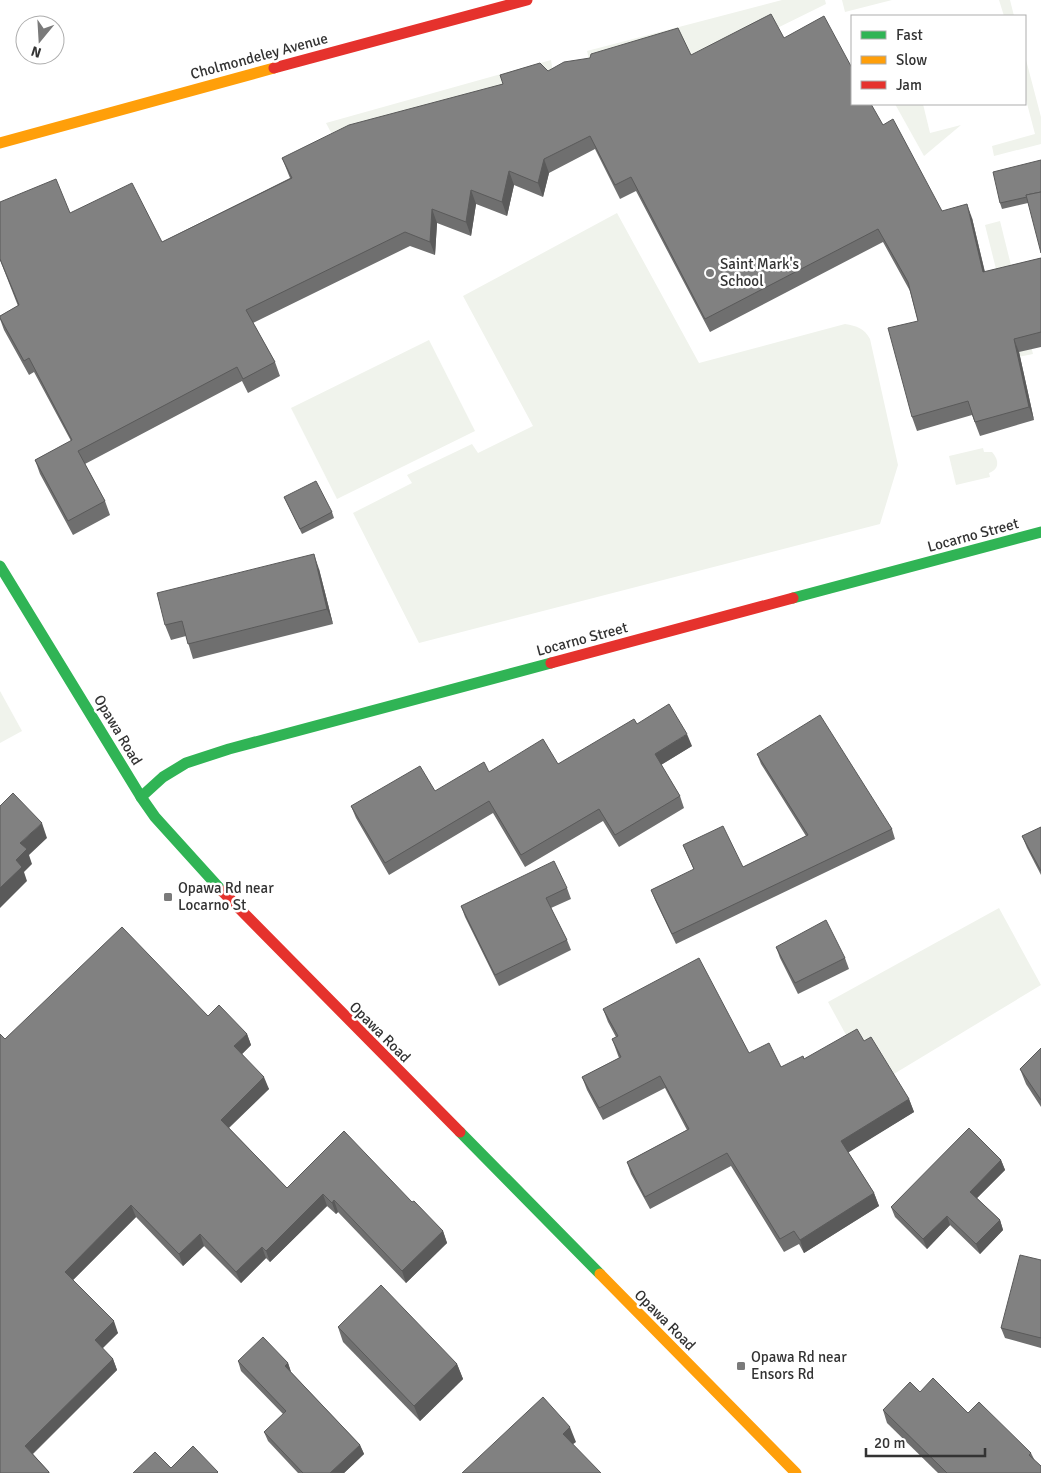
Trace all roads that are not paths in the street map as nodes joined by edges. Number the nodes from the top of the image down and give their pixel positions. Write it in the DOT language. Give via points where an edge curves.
graph roads {
  1 [pos="527,0"];
  2 [pos="0,143"];
  3 [pos="1041,532"];
  4 [pos="0,566"];
  5 [pos="141,797"];
  6 [pos="796,1473"];
  1 -- 2 [label="street, Cholmondeley Avenue"];
  3 -- 5 [label="street, Locarno Street" via="229,749 186,763 163,777"];
  4 -- 5 [label="street, Opawa Road"];
  5 -- 6 [label="street, Opawa Road" via="202,872"];
}
